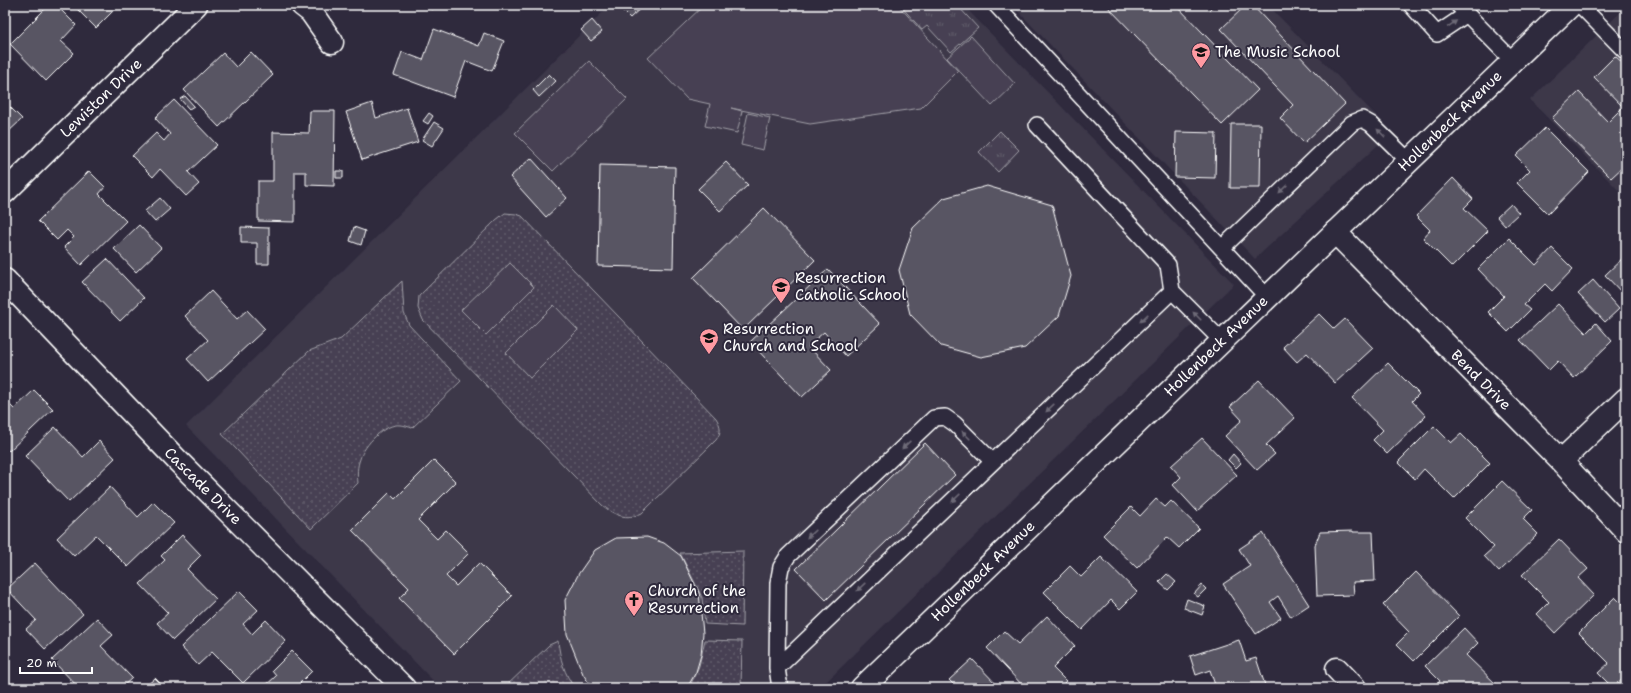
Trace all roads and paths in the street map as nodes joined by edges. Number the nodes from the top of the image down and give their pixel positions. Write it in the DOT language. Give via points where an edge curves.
graph roads {
  1 [pos="196,5"];
  2 [pos="302,5"];
  3 [pos="996,5"];
  4 [pos="1410,5"];
  5 [pos="1571,5"];
  6 [pos="1580,5"];
  7 [pos="1463,9"];
  8 [pos="332,42"];
  9 [pos="1626,52"];
  10 [pos="1512,61"];
  11 [pos="1037,125"];
  12 [pos="1409,161"];
  13 [pos="5,192"];
  14 [pos="1335,232"];
  15 [pos="1222,248"];
  16 [pos="5,280"];
  17 [pos="1172,292"];
  18 [pos="1267,297"];
  19 [pos="1222,341"];
  20 [pos="1626,399"];
  21 [pos="1561,461"];
  22 [pos="993,462"];
  23 [pos="1626,531"];
  24 [pos="777,668"];
  25 [pos="1337,668"];
  26 [pos="404,688"];
  27 [pos="780,688"];
  28 [pos="862,688"];
  29 [pos="1356,688"];
  1 -- 13 [label="street, Lewiston Drive"];
  2 -- 8 [label="street" via="311,12"];
  3 -- 15 [label="lane"];
  4 -- 7 [label="lane, one-way" via="1438,34"];
  5 -- 10 [label="street, Hollenbeck Avenue"];
  6 -- 9 [label="lane"];
  7 -- 10 [label="lane"];
  10 -- 12 [label="street, Hollenbeck Avenue"];
  11 -- 17 [label="lane" via="1168,266"];
  12 -- 14 [label="street, Hollenbeck Avenue"];
  12 -- 15 [label="lane, one-way" via="1371,124 1362,119 1352,123"];
  14 -- 18 [label="street, Hollenbeck Avenue"];
  14 -- 21 [label="street, Bend Drive"];
  15 -- 18 [label="lane"];
  16 -- 26 [label="street, Cascade Drive" via="178,461"];
  19 -- 17 [label="lane, one-way"];
  17 -- 22 [label="lane, one-way"];
  18 -- 19 [label="street, Hollenbeck Avenue"];
  19 -- 28 [label="street, Hollenbeck Avenue"];
  20 -- 21 [label="street"];
  21 -- 23 [label="street, Bend Drive"];
  22 -- 24 [label="lane, one-way"];
  22 -- 24 [label="lane, one-way" via="955,424 945,417 934,418 788,556 781,567 778,583"];
  24 -- 27 [label="lane"];
  25 -- 29 [label="street"];
}
